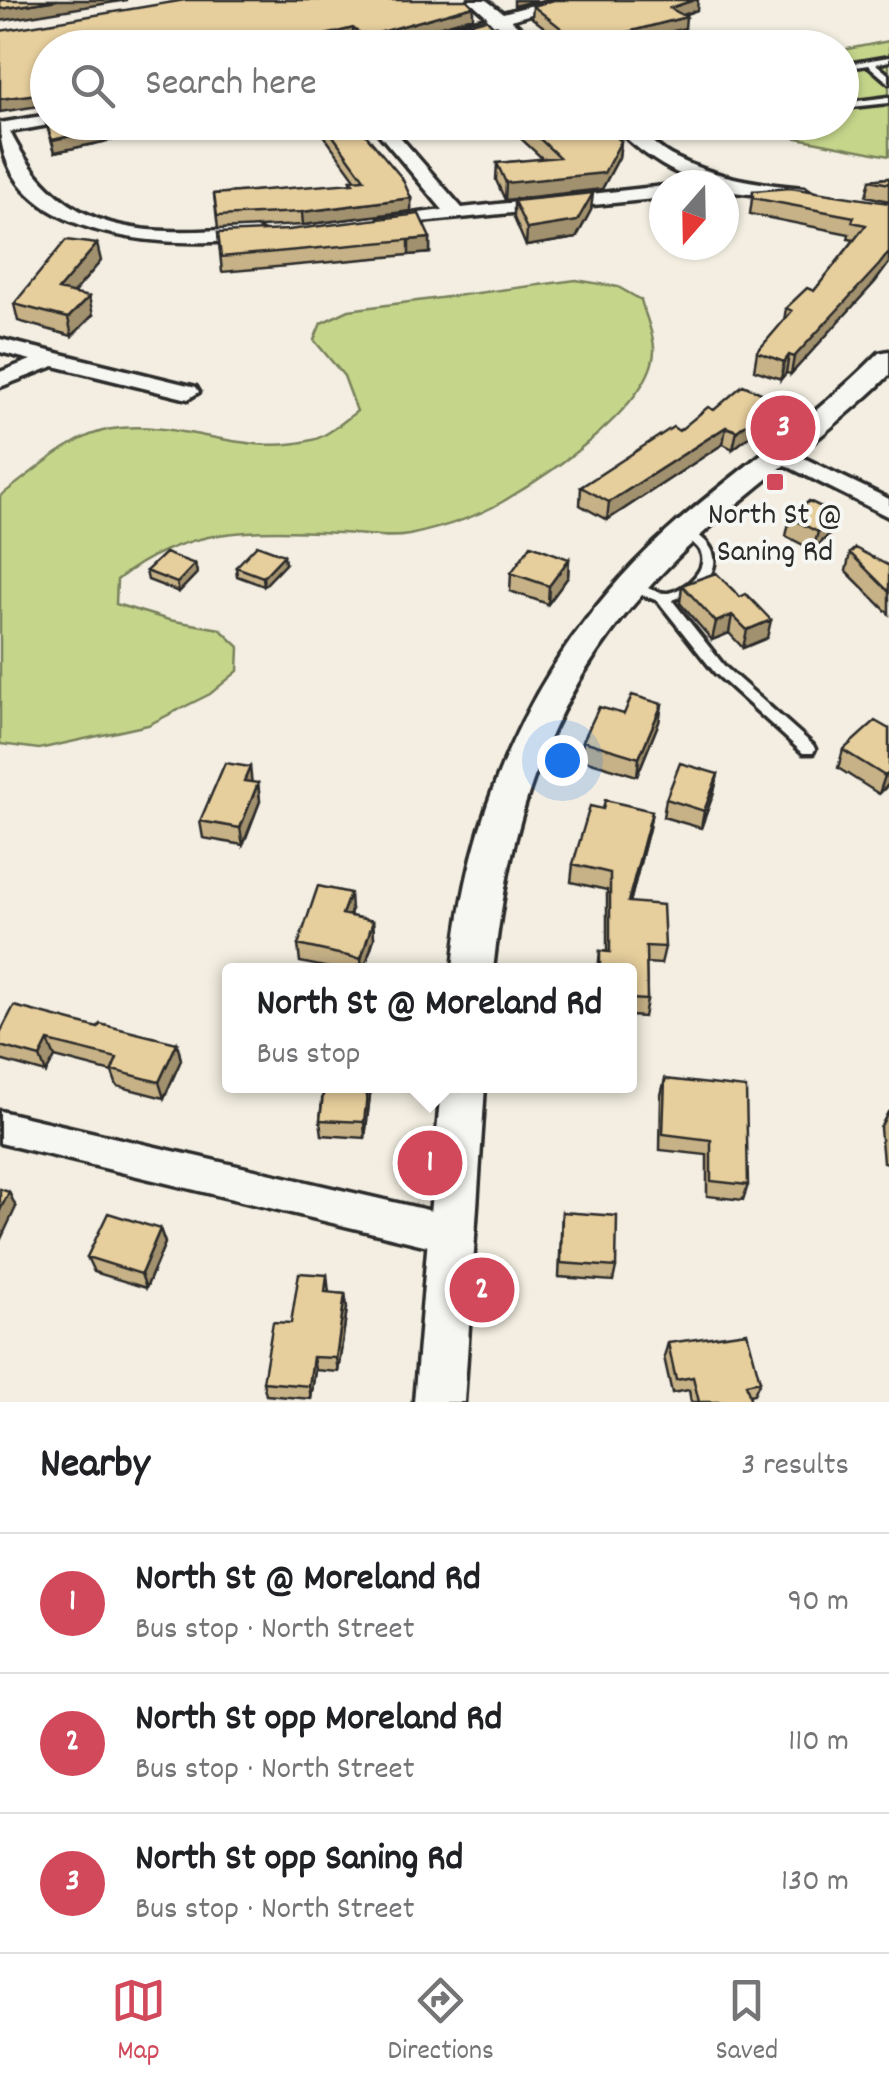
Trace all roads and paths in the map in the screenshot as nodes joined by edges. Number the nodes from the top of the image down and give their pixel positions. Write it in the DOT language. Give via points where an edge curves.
graph roads {
  1 [pos="477,0"];
  2 [pos="570,0"];
  3 [pos="500,18"];
  4 [pos="455,30"];
  5 [pos="514,30"];
  6 [pos="889,59"];
  7 [pos="870,62"];
  8 [pos="859,64"];
  9 [pos="889,80"];
  10 [pos="889,100"];
  11 [pos="859,104"];
  12 [pos="30,123"];
  13 [pos="0,129"];
  14 [pos="394,140"];
  15 [pos="640,140"];
  16 [pos="688,170"];
  17 [pos="739,187"];
  18 [pos="649,194"];
  19 [pos="831,198"];
  20 [pos="458,214"];
  21 [pos="358,225"];
  22 [pos="270,233"];
  23 [pos="0,345"];
  24 [pos="52,358"];
  25 [pos="889,359"];
  26 [pos="0,380"];
  27 [pos="188,392"];
  28 [pos="784,456"];
  29 [pos="889,509"];
  30 [pos="686,532"];
  31 [pos="630,585"];
  32 [pos="663,598"];
  33 [pos="808,749"];
  34 [pos="474,963"];
  35 [pos="462,1093"];
  36 [pos="0,1127"];
  37 [pos="450,1233"];
  38 [pos="439,1402"];
  1 -- 3 [label="street"];
  2 -- 3 [label="street"];
  3 -- 4 [label="street"];
  3 -- 5 [label="street"];
  6 -- 7 [label="lane"];
  7 -- 8 [label="lane"];
  7 -- 9 [label="lane"];
  10 -- 11 [label="lane"];
  12 -- 13 [label="street"];
  13 -- 22 [label="street" via="40,194 86,220 165,236"];
  14 -- 20 [label="street"];
  15 -- 16 [label="street"];
  17 -- 19 [label="street"];
  18 -- 20 [label="street"];
  20 -- 21 [label="street"];
  23 -- 24 [label="street"];
  24 -- 26 [label="street"];
  24 -- 27 [label="street"];
  25 -- 28 [label="street"];
  28 -- 29 [label="street"];
  28 -- 30 [label="street"];
  30 -- 31 [label="street"];
  30 -- 32 [label="lane" via="706,548 709,566 688,589"];
  31 -- 32 [label="lane"];
  31 -- 34 [label="street" via="586,638 534,724 510,782 490,852"];
  32 -- 33 [label="lane" via="720,670"];
  35 -- 37 [label="street"];
  36 -- 37 [label="street"];
  37 -- 38 [label="street"];
}
